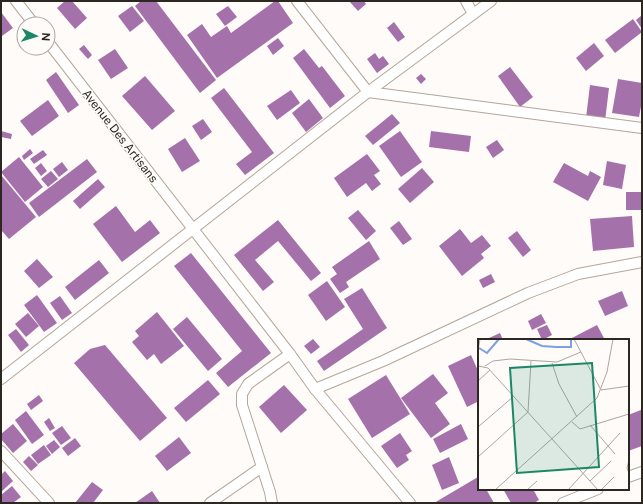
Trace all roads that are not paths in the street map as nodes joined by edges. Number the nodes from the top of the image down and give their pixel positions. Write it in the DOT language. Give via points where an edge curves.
graph roads {
  1 [pos="16,1"];
  2 [pos="297,1"];
  3 [pos="466,1"];
  4 [pos="491,1"];
  5 [pos="473,14"];
  6 [pos="28,16"];
  7 [pos="56,52"];
  8 [pos="368,92"];
  9 [pos="642,128"];
  10 [pos="193,229"];
  11 [pos="642,262"];
  12 [pos="290,354"];
  13 [pos="1,380"];
  14 [pos="315,389"];
  15 [pos="1,451"];
  16 [pos="262,467"];
  17 [pos="642,472"];
  18 [pos="629,477"];
  19 [pos="596,490"];
  20 [pos="49,503"];
  21 [pos="210,503"];
  22 [pos="272,503"];
  23 [pos="410,503"];
  24 [pos="563,503"];
  1 -- 6 [label="street"];
  2 -- 8 [label="street"];
  3 -- 5 [label="street"];
  4 -- 5 [label="street"];
  5 -- 8 [label="street"];
  7 -- 10 [label="street, Avenue Des Artisans"];
  8 -- 9 [label="street"];
  8 -- 10 [label="street"];
  10 -- 12 [label="street, Avenue Des Artisans"];
  10 -- 13 [label="street"];
  11 -- 14 [label="street" via="578,274 528,293 383,361"];
  12 -- 14 [label="street, Avenue Des Artisans"];
  12 -- 16 [label="street" via="248,384 242,394 242,404"];
  14 -- 23 [label="street, Avenue Des Artisans"];
  15 -- 20 [label="street"];
  16 -- 21 [label="street"];
  16 -- 22 [label="street"];
  17 -- 18 [label="street"];
  19 -- 24 [label="street"];
}
